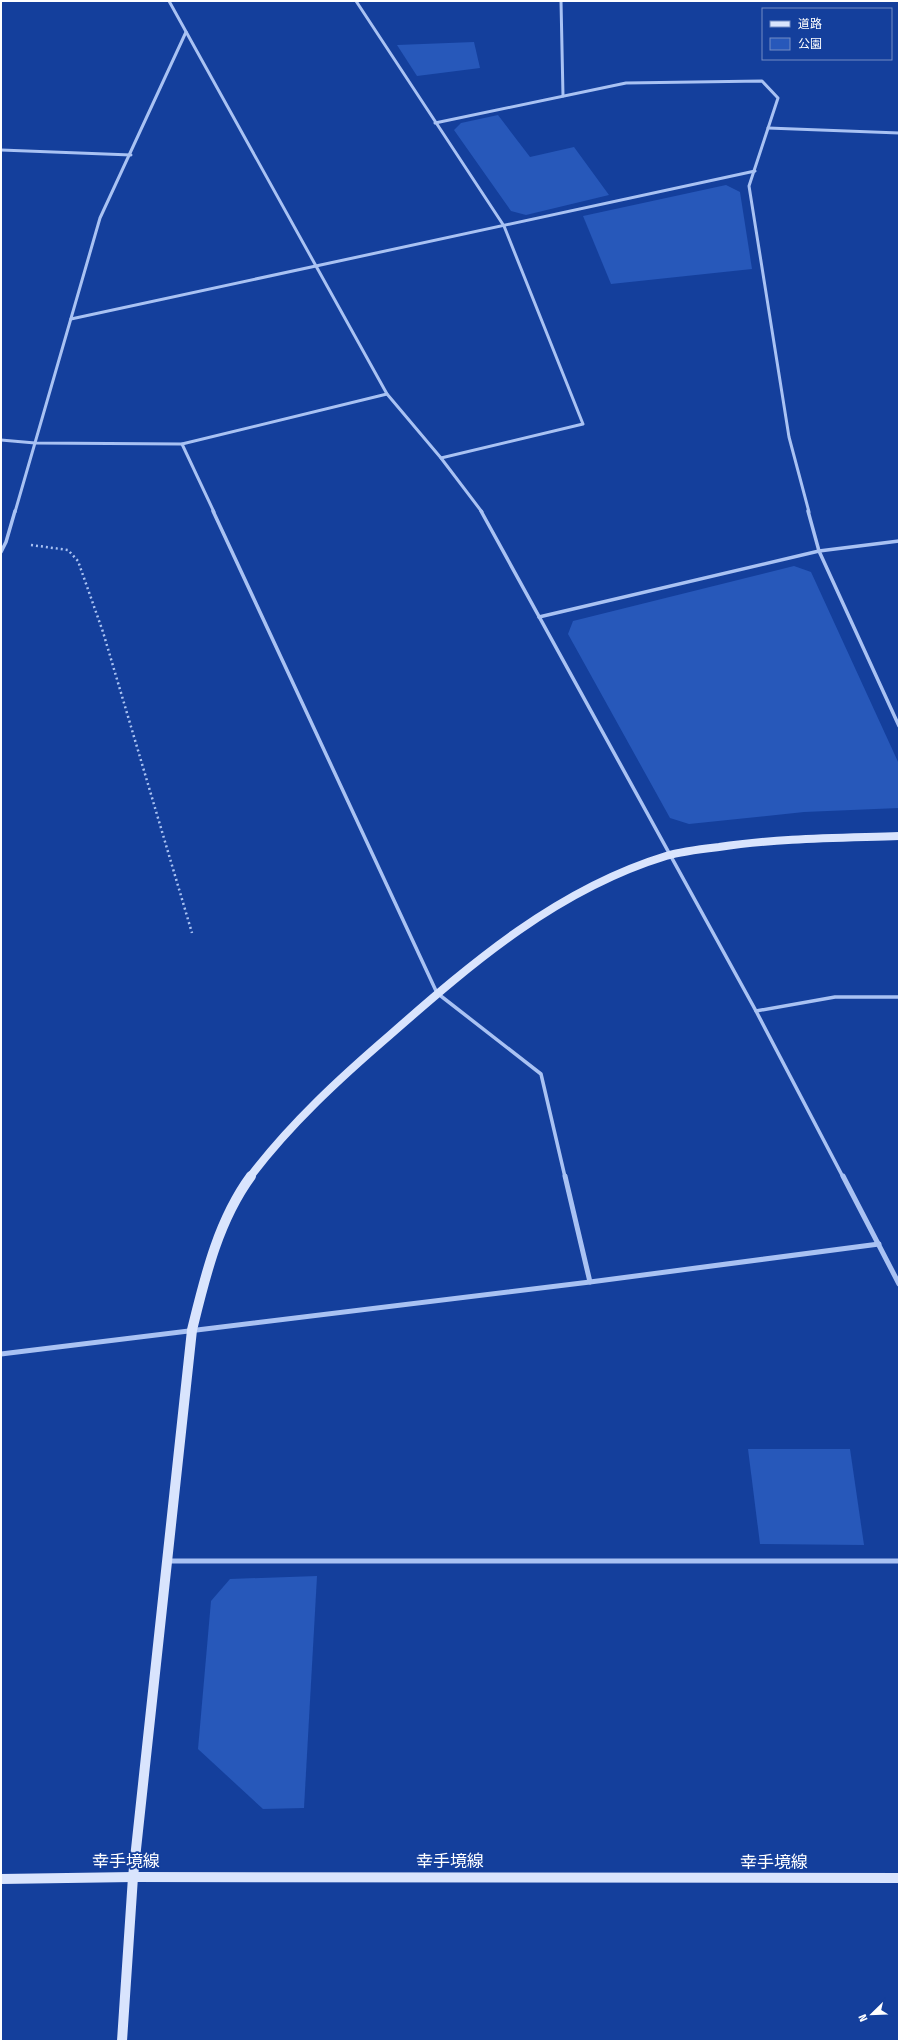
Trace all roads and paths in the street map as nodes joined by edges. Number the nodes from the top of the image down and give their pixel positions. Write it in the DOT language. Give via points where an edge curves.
graph roads {
  1 [pos="169,1"];
  2 [pos="356,1"];
  3 [pos="561,1"];
  4 [pos="186,32"];
  5 [pos="563,96"];
  6 [pos="435,123"];
  7 [pos="768,128"];
  8 [pos="899,134"];
  9 [pos="1,150"];
  10 [pos="131,155"];
  11 [pos="755,171"];
  12 [pos="504,226"];
  13 [pos="317,266"];
  14 [pos="71,319"];
  15 [pos="387,394"];
  16 [pos="1,440"];
  17 [pos="36,443"];
  18 [pos="182,444"];
  19 [pos="442,458"];
  20 [pos="899,541"];
  21 [pos="6,542"];
  22 [pos="819,551"];
  23 [pos="1,552"];
  24 [pos="540,617"];
  25 [pos="899,726"];
  26 [pos="899,836"];
  27 [pos="668,855"];
  28 [pos="192,933"];
  29 [pos="437,993"];
  30 [pos="899,997"];
  31 [pos="756,1011"];
  32 [pos="879,1244"];
  33 [pos="590,1282"];
  34 [pos="899,1284"];
  35 [pos="192,1330"];
  36 [pos="1,1354"];
  37 [pos="168,1560"];
  38 [pos="899,1561"];
  39 [pos="133,1877"];
  40 [pos="899,1878"];
  41 [pos="1,1879"];
  42 [pos="122,2041"];
  1 -- 4 [label="street"];
  2 -- 6 [label="street"];
  3 -- 5 [label="street"];
  4 -- 10 [label="street"];
  4 -- 13 [label="street"];
  5 -- 6 [label="street"];
  5 -- 7 [label="street" via="626,83 762,81 778,98"];
  6 -- 12 [label="street"];
  7 -- 8 [label="street"];
  7 -- 11 [label="street"];
  9 -- 10 [label="street"];
  10 -- 14 [label="street" via="100,218"];
  11 -- 12 [label="street"];
  11 -- 22 [label="street" via="749,186 789,437"];
  12 -- 13 [label="street"];
  12 -- 19 [label="street" via="583,424"];
  13 -- 14 [label="street"];
  13 -- 15 [label="street"];
  14 -- 17 [label="street"];
  15 -- 18 [label="street"];
  15 -- 19 [label="street"];
  16 -- 17 [label="street"];
  17 -- 18 [label="street"];
  17 -- 21 [label="street"];
  18 -- 29 [label="street"];
  19 -- 24 [label="street" via="479,507"];
  20 -- 22 [label="street"];
  21 -- 23 [label="street"];
  21 -- 28 [label="path" via="62,548 74,554 78,560 103,632"];
  22 -- 24 [label="street"];
  22 -- 25 [label="street"];
  24 -- 27 [label="street"];
  26 -- 27 [label="street" via="785,839"];
  27 -- 29 [label="street" via="620,871 571,896 500,942"];
  27 -- 31 [label="street"];
  29 -- 33 [label="street" via="541,1074"];
  29 -- 35 [label="street" via="344,1075 303,1116 240,1192 220,1232"];
  30 -- 31 [label="street" via="835,997"];
  31 -- 32 [label="street"];
  32 -- 33 [label="street"];
  32 -- 34 [label="street"];
  33 -- 35 [label="street"];
  35 -- 36 [label="street"];
  35 -- 37 [label="street"];
  37 -- 38 [label="street"];
  37 -- 39 [label="street"];
  39 -- 40 [label="street, 幸手境線"];
  39 -- 41 [label="street, 幸手境線"];
  39 -- 42 [label="street"];
}
